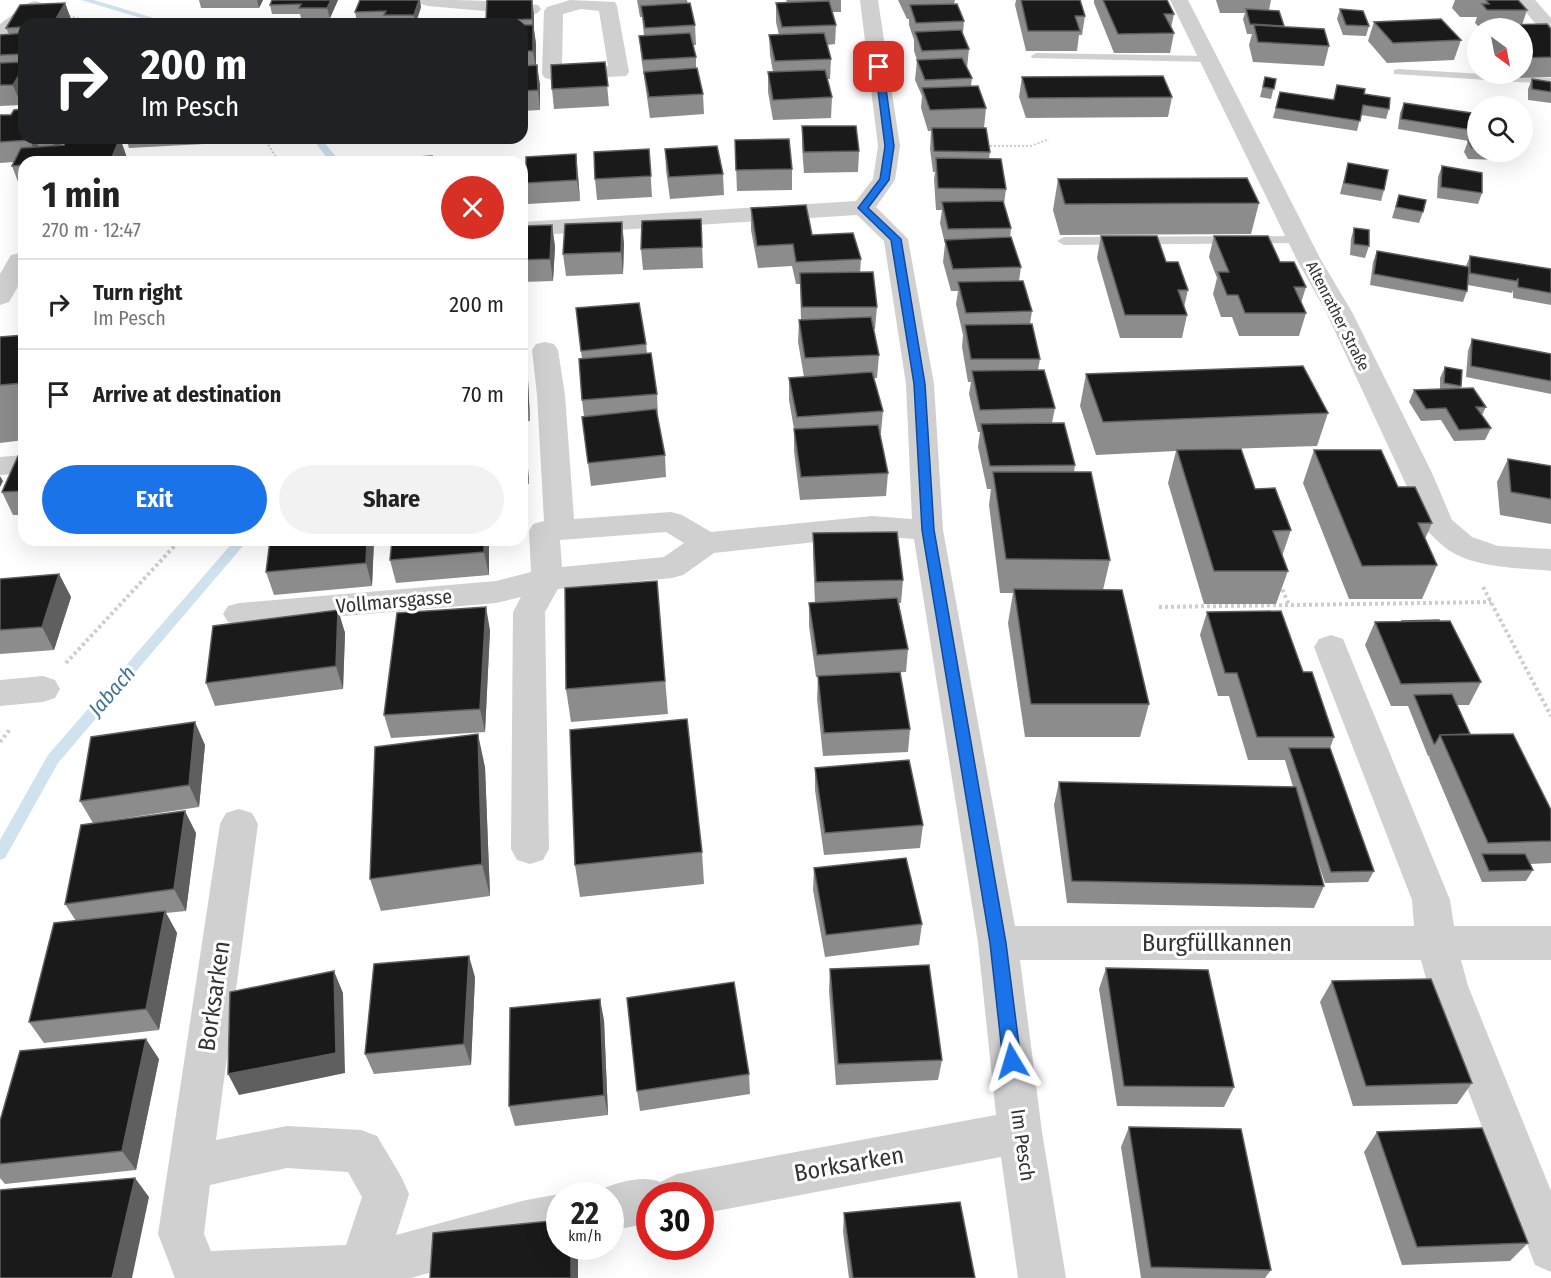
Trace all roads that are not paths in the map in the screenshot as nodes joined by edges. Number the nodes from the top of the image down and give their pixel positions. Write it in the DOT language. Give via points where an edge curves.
graph roads {
  1 [pos="428,0"];
  2 [pos="869,0"];
  3 [pos="1179,0"];
  4 [pos="1526,0"];
  5 [pos="580,1"];
  6 [pos="35,7"];
  7 [pos="554,12"];
  8 [pos="1544,16"];
  9 [pos="20,18"];
  10 [pos="18,20"];
  11 [pos="1551,30"];
  12 [pos="0,33"];
  13 [pos="1036,56"];
  14 [pos="1209,58"];
  15 [pos="1398,72"];
  16 [pos="1551,81"];
  17 [pos="863,208"];
  18 [pos="528,229"];
  19 [pos="1300,240"];
  20 [pos="1064,241"];
  21 [pos="15,260"];
  22 [pos="0,297"];
  23 [pos="545,350"];
  24 [pos="18,464"];
  25 [pos="0,466"];
  26 [pos="928,530"];
  27 [pos="560,531"];
  28 [pos="706,543"];
  29 [pos="1551,561"];
  30 [pos="547,579"];
  31 [pos="239,614"];
  32 [pos="1331,647"];
  33 [pos="43,689"];
  34 [pos="0,693"];
  35 [pos="239,824"];
  36 [pos="530,849"];
  37 [pos="998,943"];
  38 [pos="1551,943"];
  39 [pos="1436,944"];
  40 [pos="1020,1132"];
  41 [pos="189,1168"];
  42 [pos="714,1189"];
  43 [pos="546,1219"];
  44 [pos="1551,1249"];
  45 [pos="361,1273"];
  46 [pos="1042,1278"];
  1 -- 7 [label="street"];
  2 -- 17 [label="street" via="889,146 884,180"];
  3 -- 14 [label="street, Altenrather Straße"];
  4 -- 8 [label="street"];
  5 -- 7 [label="street"];
  5 -- 7 [label="street" via="608,6 619,72 547,74"];
  6 -- 9 [label="street"];
  8 -- 11 [label="street"];
  10 -- 12 [label="street"];
  13 -- 14 [label="lane"];
  14 -- 19 [label="street, Altenrather Straße"];
  15 -- 16 [label="lane"];
  17 -- 18 [label="street"];
  17 -- 26 [label="street, Im Pesch" via="896,239 920,384"];
  19 -- 20 [label="lane"];
  19 -- 29 [label="street, Altenrather Straße" via="1339,312 1439,525 1461,544 1496,556"];
  21 -- 22 [label="street"];
  23 -- 27 [label="street"];
  24 -- 25 [label="street"];
  26 -- 28 [label="street, Vollmarsgasse" via="872,525"];
  26 -- 37 [label="street, Im Pesch"];
  27 -- 28 [label="street" via="671,522"];
  27 -- 30 [label="street" via="544,531"];
  28 -- 30 [label="street, Vollmarsgasse" via="672,567"];
  30 -- 31 [label="street, Vollmarsgasse" via="496,592"];
  30 -- 36 [label="street" via="529,612"];
  32 -- 39 [label="street" via="1431,900"];
  33 -- 34 [label="street"];
  35 -- 41 [label="street, Borksarken"];
  37 -- 39 [label="street, Burgfüllkannen"];
  37 -- 40 [label="street, Im Pesch"];
  38 -- 39 [label="street, Burgfüllkannen"];
  39 -- 44 [label="street" via="1448,986"];
  40 -- 42 [label="street, Borksarken"];
  40 -- 46 [label="street, Im Pesch"];
  41 -- 45 [label="street, Borksarken" via="181,1234 197,1275"];
  41 -- 45 [label="street" via="287,1147 361,1151 386,1194"];
  43 -- 45 [label="street, Borksarken"];
}
